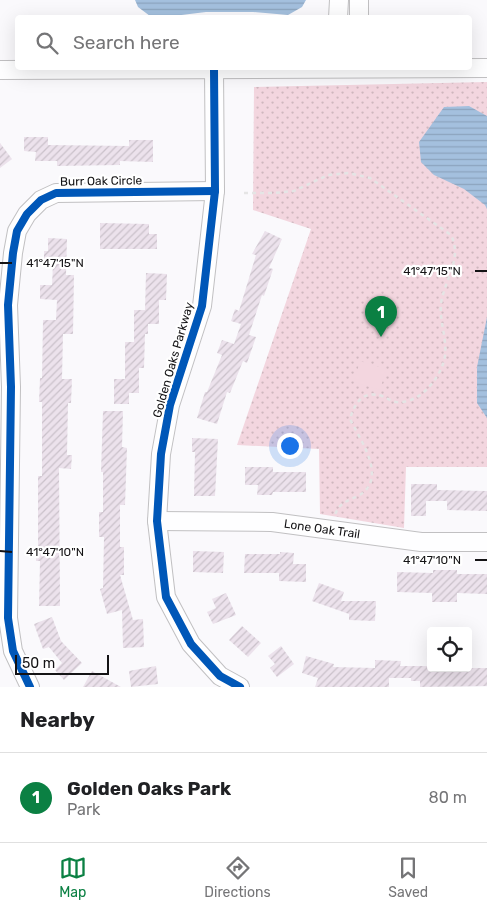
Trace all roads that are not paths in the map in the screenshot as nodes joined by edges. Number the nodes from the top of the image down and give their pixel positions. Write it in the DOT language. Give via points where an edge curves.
graph roads {
  1 [pos="339,0"];
  2 [pos="359,0"];
  3 [pos="338,15"];
  4 [pos="359,15"];
  5 [pos="472,68"];
  6 [pos="487,68"];
  7 [pos="0,70"];
  8 [pos="214,70"];
  9 [pos="215,191"];
  10 [pos="157,521"];
  11 [pos="487,542"];
  12 [pos="213,682"];
  13 [pos="30,687"];
  14 [pos="240,687"];
  1 -- 3 [label="street"];
  2 -- 4 [label="street"];
  5 -- 6 [label="street"];
  7 -- 8 [label="street"];
  8 -- 9 [label="street, Golden Oaks Parkway"];
  9 -- 10 [label="street, Golden Oaks Parkway" via="202,306 170,405 161,454"];
  9 -- 13 [label="street, Burr Oak Circle" via="56,192 33,206 17,231 8,305 8,618 13,651"];
  10 -- 11 [label="street, Lone Oak Trail" via="272,522 421,542"];
  10 -- 12 [label="street, Golden Oaks Parkway" via="166,597"];
  12 -- 14 [label="street, Golden Oaks Parkway"];
}
